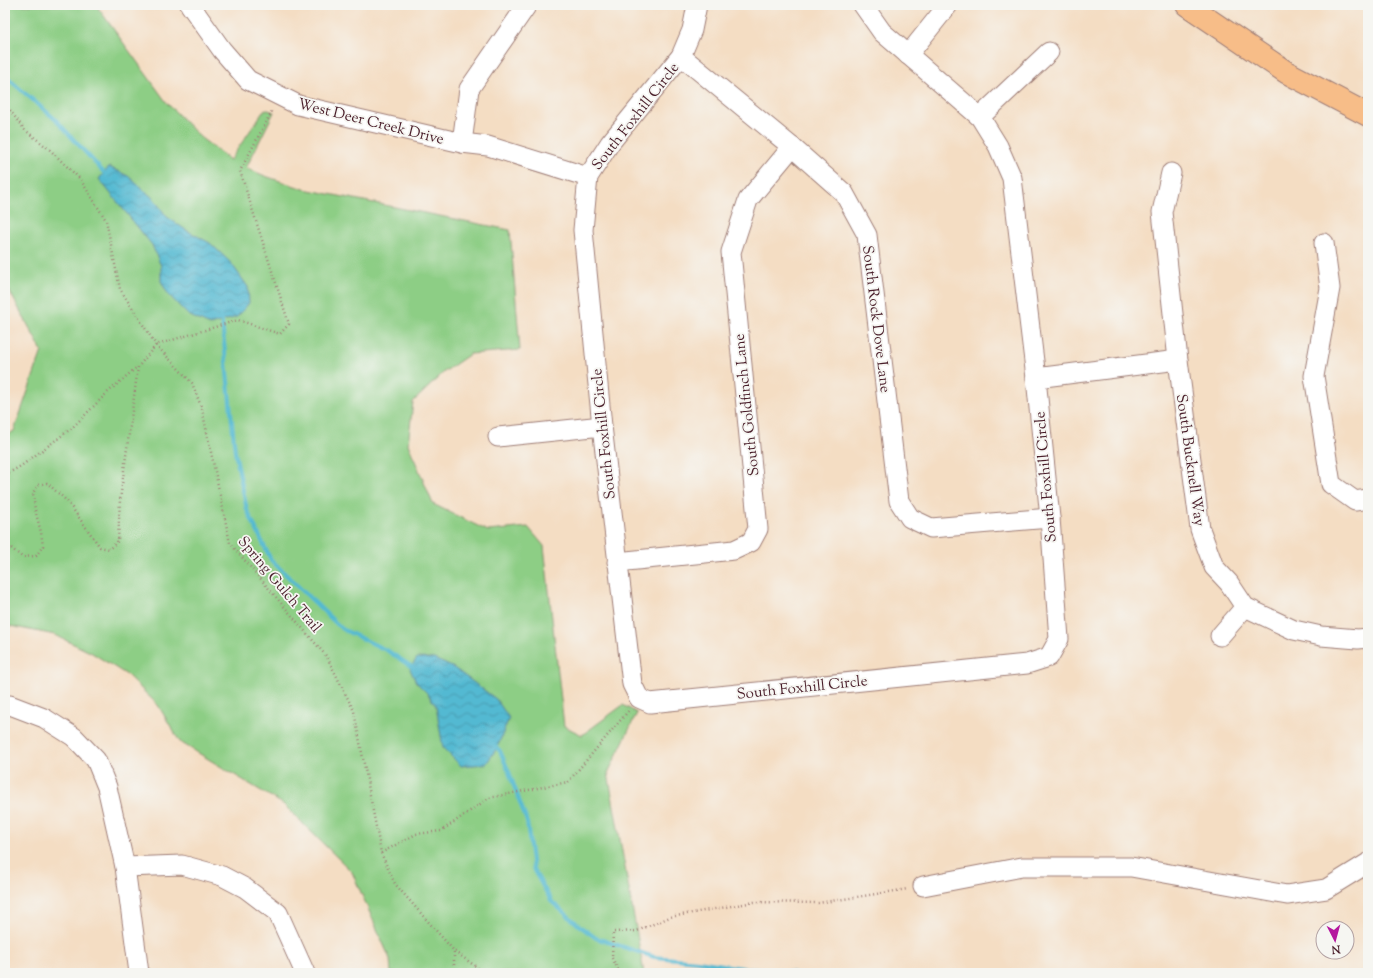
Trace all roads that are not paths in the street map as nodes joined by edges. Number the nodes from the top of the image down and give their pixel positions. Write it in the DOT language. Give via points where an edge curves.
graph roads {
  1 [pos="190,5"];
  2 [pos="527,5"];
  3 [pos="697,5"];
  4 [pos="863,5"];
  5 [pos="948,5"];
  6 [pos="1187,5"];
  7 [pos="1049,52"];
  8 [pos="908,55"];
  9 [pos="681,56"];
  10 [pos="1368,115"];
  11 [pos="980,116"];
  12 [pos="462,143"];
  13 [pos="792,147"];
  14 [pos="1171,173"];
  15 [pos="588,177"];
  16 [pos="1324,243"];
  17 [pos="1178,360"];
  18 [pos="1036,378"];
  19 [pos="602,426"];
  20 [pos="498,437"];
  21 [pos="1368,499"];
  22 [pos="1050,518"];
  23 [pos="617,562"];
  24 [pos="1245,607"];
  25 [pos="1220,636"];
  26 [pos="1368,638"];
  27 [pos="5,705"];
  28 [pos="1368,863"];
  29 [pos="125,867"];
  30 [pos="923,886"];
  31 [pos="139,973"];
  32 [pos="305,973"];
  1 -- 12 [label="street, West Deer Creek Drive" via="222,50 248,80 298,105"];
  2 -- 12 [label="street" via="469,89"];
  3 -- 9 [label="street, South Foxhill Circle" via="692,30"];
  4 -- 8 [label="street, South Foxhill Circle" via="882,32"];
  5 -- 8 [label="street"];
  6 -- 10 [label="main road" via="1286,72"];
  7 -- 11 [label="street"];
  8 -- 11 [label="street, South Foxhill Circle"];
  9 -- 13 [label="street, South Rock Dove Lane"];
  9 -- 15 [label="street, South Foxhill Circle" via="610,143"];
  11 -- 18 [label="street, South Foxhill Circle" via="998,146 1012,178"];
  12 -- 15 [label="street, West Deer Creek Drive" via="488,146"];
  13 -- 22 [label="street, South Rock Dove Lane" via="844,193 867,235 899,501 910,518 931,528"];
  13 -- 23 [label="street, South Goldfinch Lane" via="748,200 731,252 758,528 751,542 734,550"];
  14 -- 17 [label="street, South Bucknell Way" via="1162,212"];
  15 -- 19 [label="street, South Foxhill Circle" via="583,230"];
  16 -- 21 [label="street" via="1330,288 1314,376 1331,484 1355,500"];
  17 -- 18 [label="street"];
  17 -- 24 [label="street, South Bucknell Way" via="1200,529 1214,567 1229,583"];
  18 -- 22 [label="street, South Foxhill Circle"];
  19 -- 20 [label="street"];
  19 -- 23 [label="street, South Foxhill Circle"];
  22 -- 23 [label="street, South Foxhill Circle" via="1059,639 1049,657 1027,664 650,703 639,698 632,684"];
  24 -- 25 [label="street"];
  24 -- 26 [label="street" via="1294,630 1321,636"];
  27 -- 29 [label="street" via="44,718 74,737 96,760 107,787"];
  28 -- 30 [label="street" via="1326,889 1287,895 1131,867 1022,867"];
  29 -- 31 [label="street"];
  29 -- 32 [label="street" via="182,865 222,876 245,888 278,913"];
}
